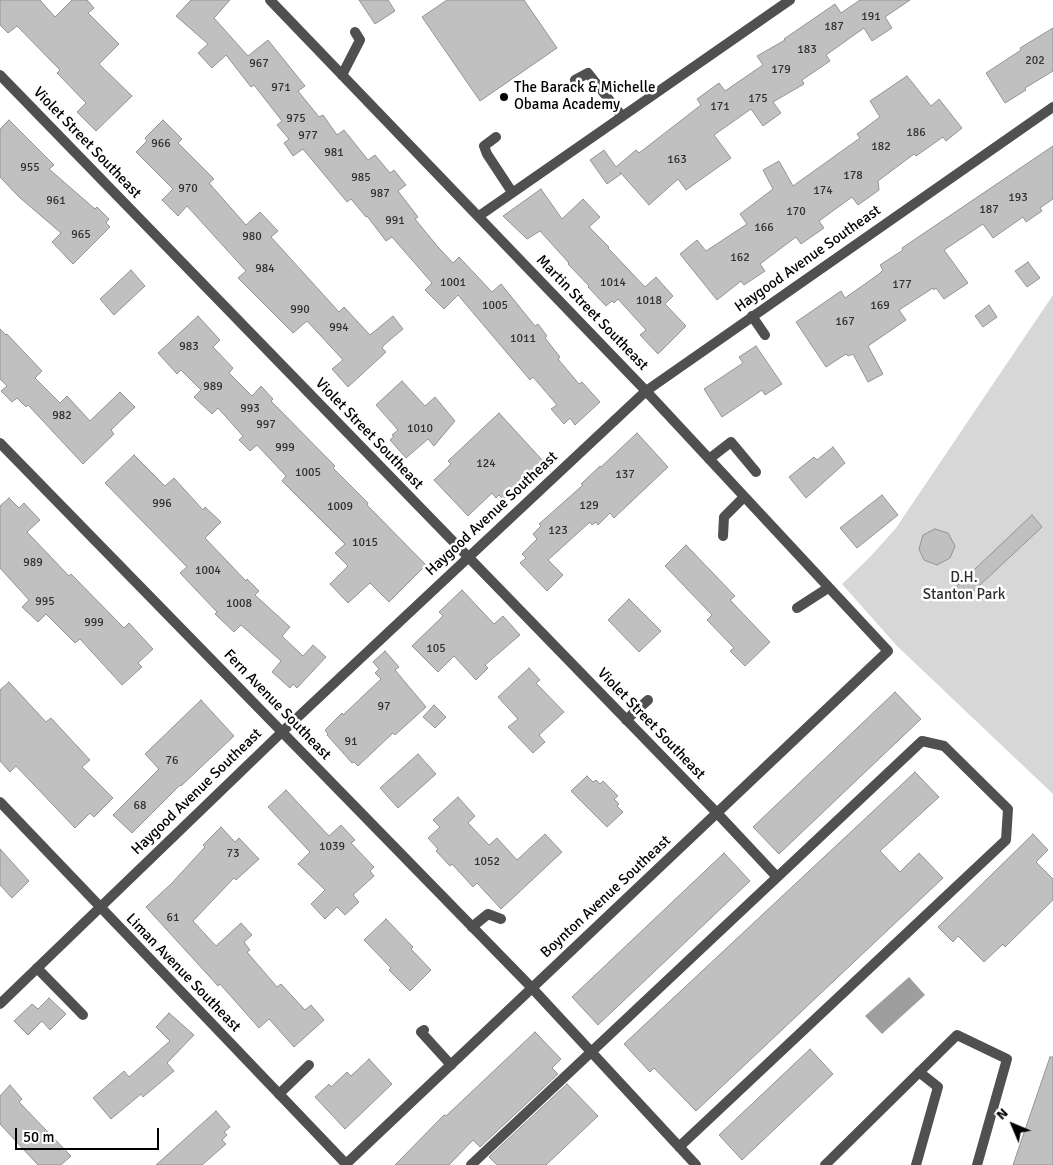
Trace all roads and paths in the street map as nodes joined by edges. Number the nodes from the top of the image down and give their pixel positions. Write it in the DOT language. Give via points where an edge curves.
graph roads {
  1 [pos="270,0"];
  2 [pos="790,0"];
  3 [pos="355,32"];
  4 [pos="0,75"];
  5 [pos="342,75"];
  6 [pos="575,80"];
  7 [pos="1053,106"];
  8 [pos="622,116"];
  9 [pos="496,137"];
  10 [pos="512,192"];
  11 [pos="479,216"];
  12 [pos="752,316"];
  13 [pos="764,335"];
  14 [pos="646,391"];
  15 [pos="0,443"];
  16 [pos="709,458"];
  17 [pos="756,472"];
  18 [pos="744,496"];
  19 [pos="723,536"];
  20 [pos="467,557"];
  21 [pos="828,588"];
  22 [pos="797,608"];
  23 [pos="888,652"];
  24 [pos="648,700"];
  25 [pos="626,720"];
  26 [pos="282,731"];
  27 [pos="0,802"];
  28 [pos="717,813"];
  29 [pos="777,877"];
  30 [pos="99,907"];
  31 [pos="501,919"];
  32 [pos="472,927"];
  33 [pos="37,968"];
  34 [pos="532,988"];
  35 [pos="0,1004"];
  36 [pos="83,1014"];
  37 [pos="424,1030"];
  38 [pos="591,1052"];
  39 [pos="309,1065"];
  40 [pos="451,1065"];
  41 [pos="919,1072"];
  42 [pos="279,1094"];
  43 [pos="679,1147"];
  44 [pos="346,1165"];
  45 [pos="471,1165"];
  46 [pos="696,1165"];
  47 [pos="825,1165"];
  48 [pos="916,1165"];
  49 [pos="977,1165"];
  1 -- 5 [label="street, Martin Street Southeast"];
  2 -- 8 [label="street"];
  3 -- 5 [label="street" via="360,40"];
  4 -- 20 [label="street, Violet Street Southeast"];
  5 -- 11 [label="street, Martin Street Southeast"];
  6 -- 8 [label="street" via="588,73"];
  7 -- 12 [label="street, Haygood Avenue Southeast"];
  8 -- 10 [label="street"];
  9 -- 10 [label="street" via="484,146"];
  10 -- 11 [label="street"];
  11 -- 14 [label="street, Martin Street Southeast"];
  12 -- 13 [label="street"];
  12 -- 14 [label="street, Haygood Avenue Southeast"];
  14 -- 16 [label="street, Martin Street Southeast"];
  14 -- 20 [label="street, Haygood Avenue Southeast"];
  15 -- 26 [label="street, Fern Avenue Southeast"];
  16 -- 17 [label="street" via="731,442"];
  16 -- 18 [label="street, Martin Street Southeast"];
  18 -- 19 [label="street" via="724,516"];
  18 -- 21 [label="street, Martin Street Southeast"];
  20 -- 25 [label="street, Violet Street Southeast"];
  20 -- 26 [label="street, Haygood Avenue Southeast"];
  21 -- 22 [label="street"];
  21 -- 23 [label="street, Martin Street Southeast"];
  23 -- 28 [label="street, Boynton Avenue Southeast"];
  24 -- 25 [label="street"];
  25 -- 28 [label="street, Violet Street Southeast"];
  26 -- 30 [label="street, Haygood Avenue Southeast"];
  26 -- 32 [label="street, Fern Avenue Southeast"];
  27 -- 30 [label="street, Liman Avenue Southeast"];
  28 -- 29 [label="street, Violet Street Southeast"];
  28 -- 34 [label="street, Boynton Avenue Southeast"];
  29 -- 38 [label="street"];
  29 -- 43 [label="street" via="922,741 944,746 1008,809 1006,840"];
  30 -- 33 [label="street, Haygood Avenue Southeast"];
  30 -- 42 [label="street, Liman Avenue Southeast"];
  31 -- 32 [label="street" via="488,914"];
  32 -- 34 [label="street, Fern Avenue Southeast"];
  33 -- 35 [label="street, Haygood Avenue Southeast"];
  33 -- 36 [label="street"];
  34 -- 38 [label="street, Fern Avenue Southeast"];
  34 -- 40 [label="street, Boynton Avenue Southeast"];
  37 -- 40 [label="street" via="421,1032"];
  38 -- 43 [label="street, Fern Avenue Southeast"];
  38 -- 45 [label="street"];
  39 -- 42 [label="street"];
  40 -- 44 [label="street, Boynton Avenue Southeast"];
  41 -- 47 [label="street"];
  41 -- 48 [label="street" via="938,1087"];
  41 -- 49 [label="street" via="956,1034 1007,1059"];
  42 -- 44 [label="street, Liman Avenue Southeast"];
  43 -- 46 [label="street, Fern Avenue Southeast"];
}
